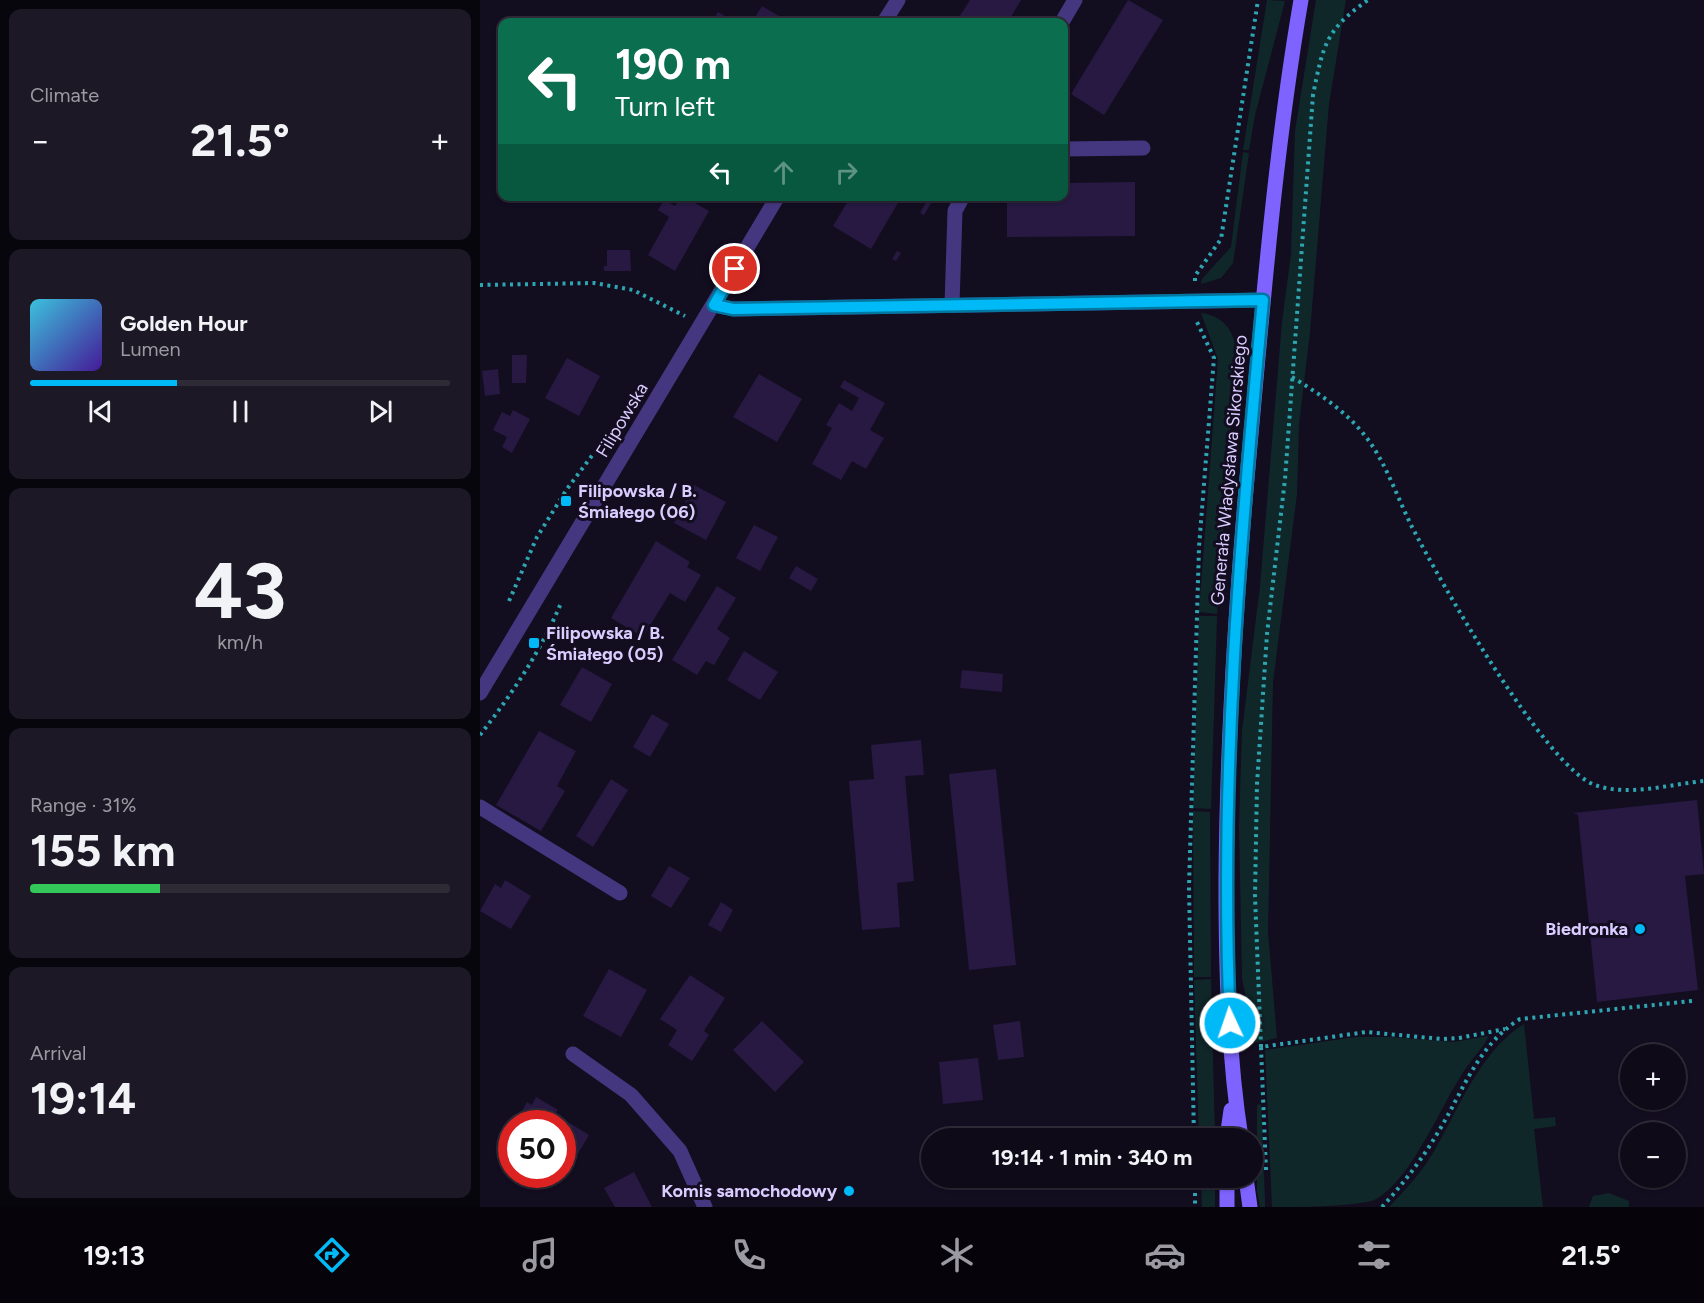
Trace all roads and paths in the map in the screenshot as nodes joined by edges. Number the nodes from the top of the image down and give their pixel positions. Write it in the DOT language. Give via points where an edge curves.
graph roads {
  1 [pos="898,0"];
  2 [pos="1075,0"];
  3 [pos="1258,0"];
  4 [pos="1301,0"];
  5 [pos="1368,0"];
  6 [pos="887,18"];
  7 [pos="1064,18"];
  8 [pos="1143,148"];
  9 [pos="1068,149"];
  10 [pos="775,201"];
  11 [pos="960,201"];
  12 [pos="480,285"];
  13 [pos="1263,300"];
  14 [pos="1195,301"];
  15 [pos="714,305"];
  16 [pos="952,305"];
  17 [pos="686,306"];
  18 [pos="681,314"];
  19 [pos="675,323"];
  20 [pos="702,325"];
  21 [pos="1292,377"];
  22 [pos="610,431"];
  23 [pos="507,605"];
  24 [pos="480,693"];
  25 [pos="1704,781"];
  26 [pos="480,807"];
  27 [pos="620,892"];
  28 [pos="1692,1001"];
  29 [pos="1505,1029"];
  30 [pos="1261,1047"];
  31 [pos="573,1054"];
  32 [pos="1233,1089"];
  33 [pos="1194,1128"];
  34 [pos="1228,1128"];
  35 [pos="1239,1128"];
  36 [pos="1266,1182"];
  37 [pos="1195,1188"];
  38 [pos="1227,1188"];
  39 [pos="1247,1188"];
  40 [pos="705,1207"];
  41 [pos="1195,1207"];
  42 [pos="1227,1207"];
  43 [pos="1250,1207"];
  44 [pos="1382,1207"];
  1 -- 6 [label="street"];
  2 -- 7 [label="street"];
  3 -- 14 [label="path" via="1221,239 1195,276"];
  4 -- 13 [label="main road, Generała Władysława Sikorskiego"];
  5 -- 21 [label="path" via="1343,19 1323,47 1313,94"];
  8 -- 9 [label="street"];
  10 -- 15 [label="street, Filipowska"];
  11 -- 16 [label="street" via="955,211"];
  12 -- 18 [label="path" via="594,283 633,290"];
  13 -- 14 [label="street"];
  13 -- 32 [label="main road, Generała Władysława Sikorskiego" via="1231,673 1226,935"];
  14 -- 16 [label="street"];
  14 -- 33 [label="path" via="1199,329 1214,358 1199,547 1189,887"];
  15 -- 16 [label="street" via="733,309"];
  15 -- 20 [label="street, Filipowska"];
  17 -- 18 [label="path"];
  18 -- 19 [label="path"];
  18 -- 20 [label="path"];
  20 -- 24 [label="street, Filipowska"];
  21 -- 25 [label="path" via="1333,403 1370,442 1451,596 1535,728 1574,771 1594,785 1615,789"];
  21 -- 30 [label="path" via="1257,784"];
  22 -- 23 [label="path" via="537,537"];
  26 -- 27 [label="street"];
  28 -- 29 [label="path" via="1520,1019"];
  29 -- 30 [label="path" via="1442,1039 1366,1032"];
  29 -- 44 [label="path" via="1473,1067 1408,1179"];
  30 -- 36 [label="path"];
  31 -- 40 [label="street" via="631,1095 680,1151"];
  32 -- 34 [label="main road, Generała Władysława Sikorskiego"];
  32 -- 35 [label="main road, Generała Władysława Sikorskiego"];
  37 -- 41 [label="path"];
  38 -- 42 [label="main road"];
  39 -- 43 [label="main road"];
}
